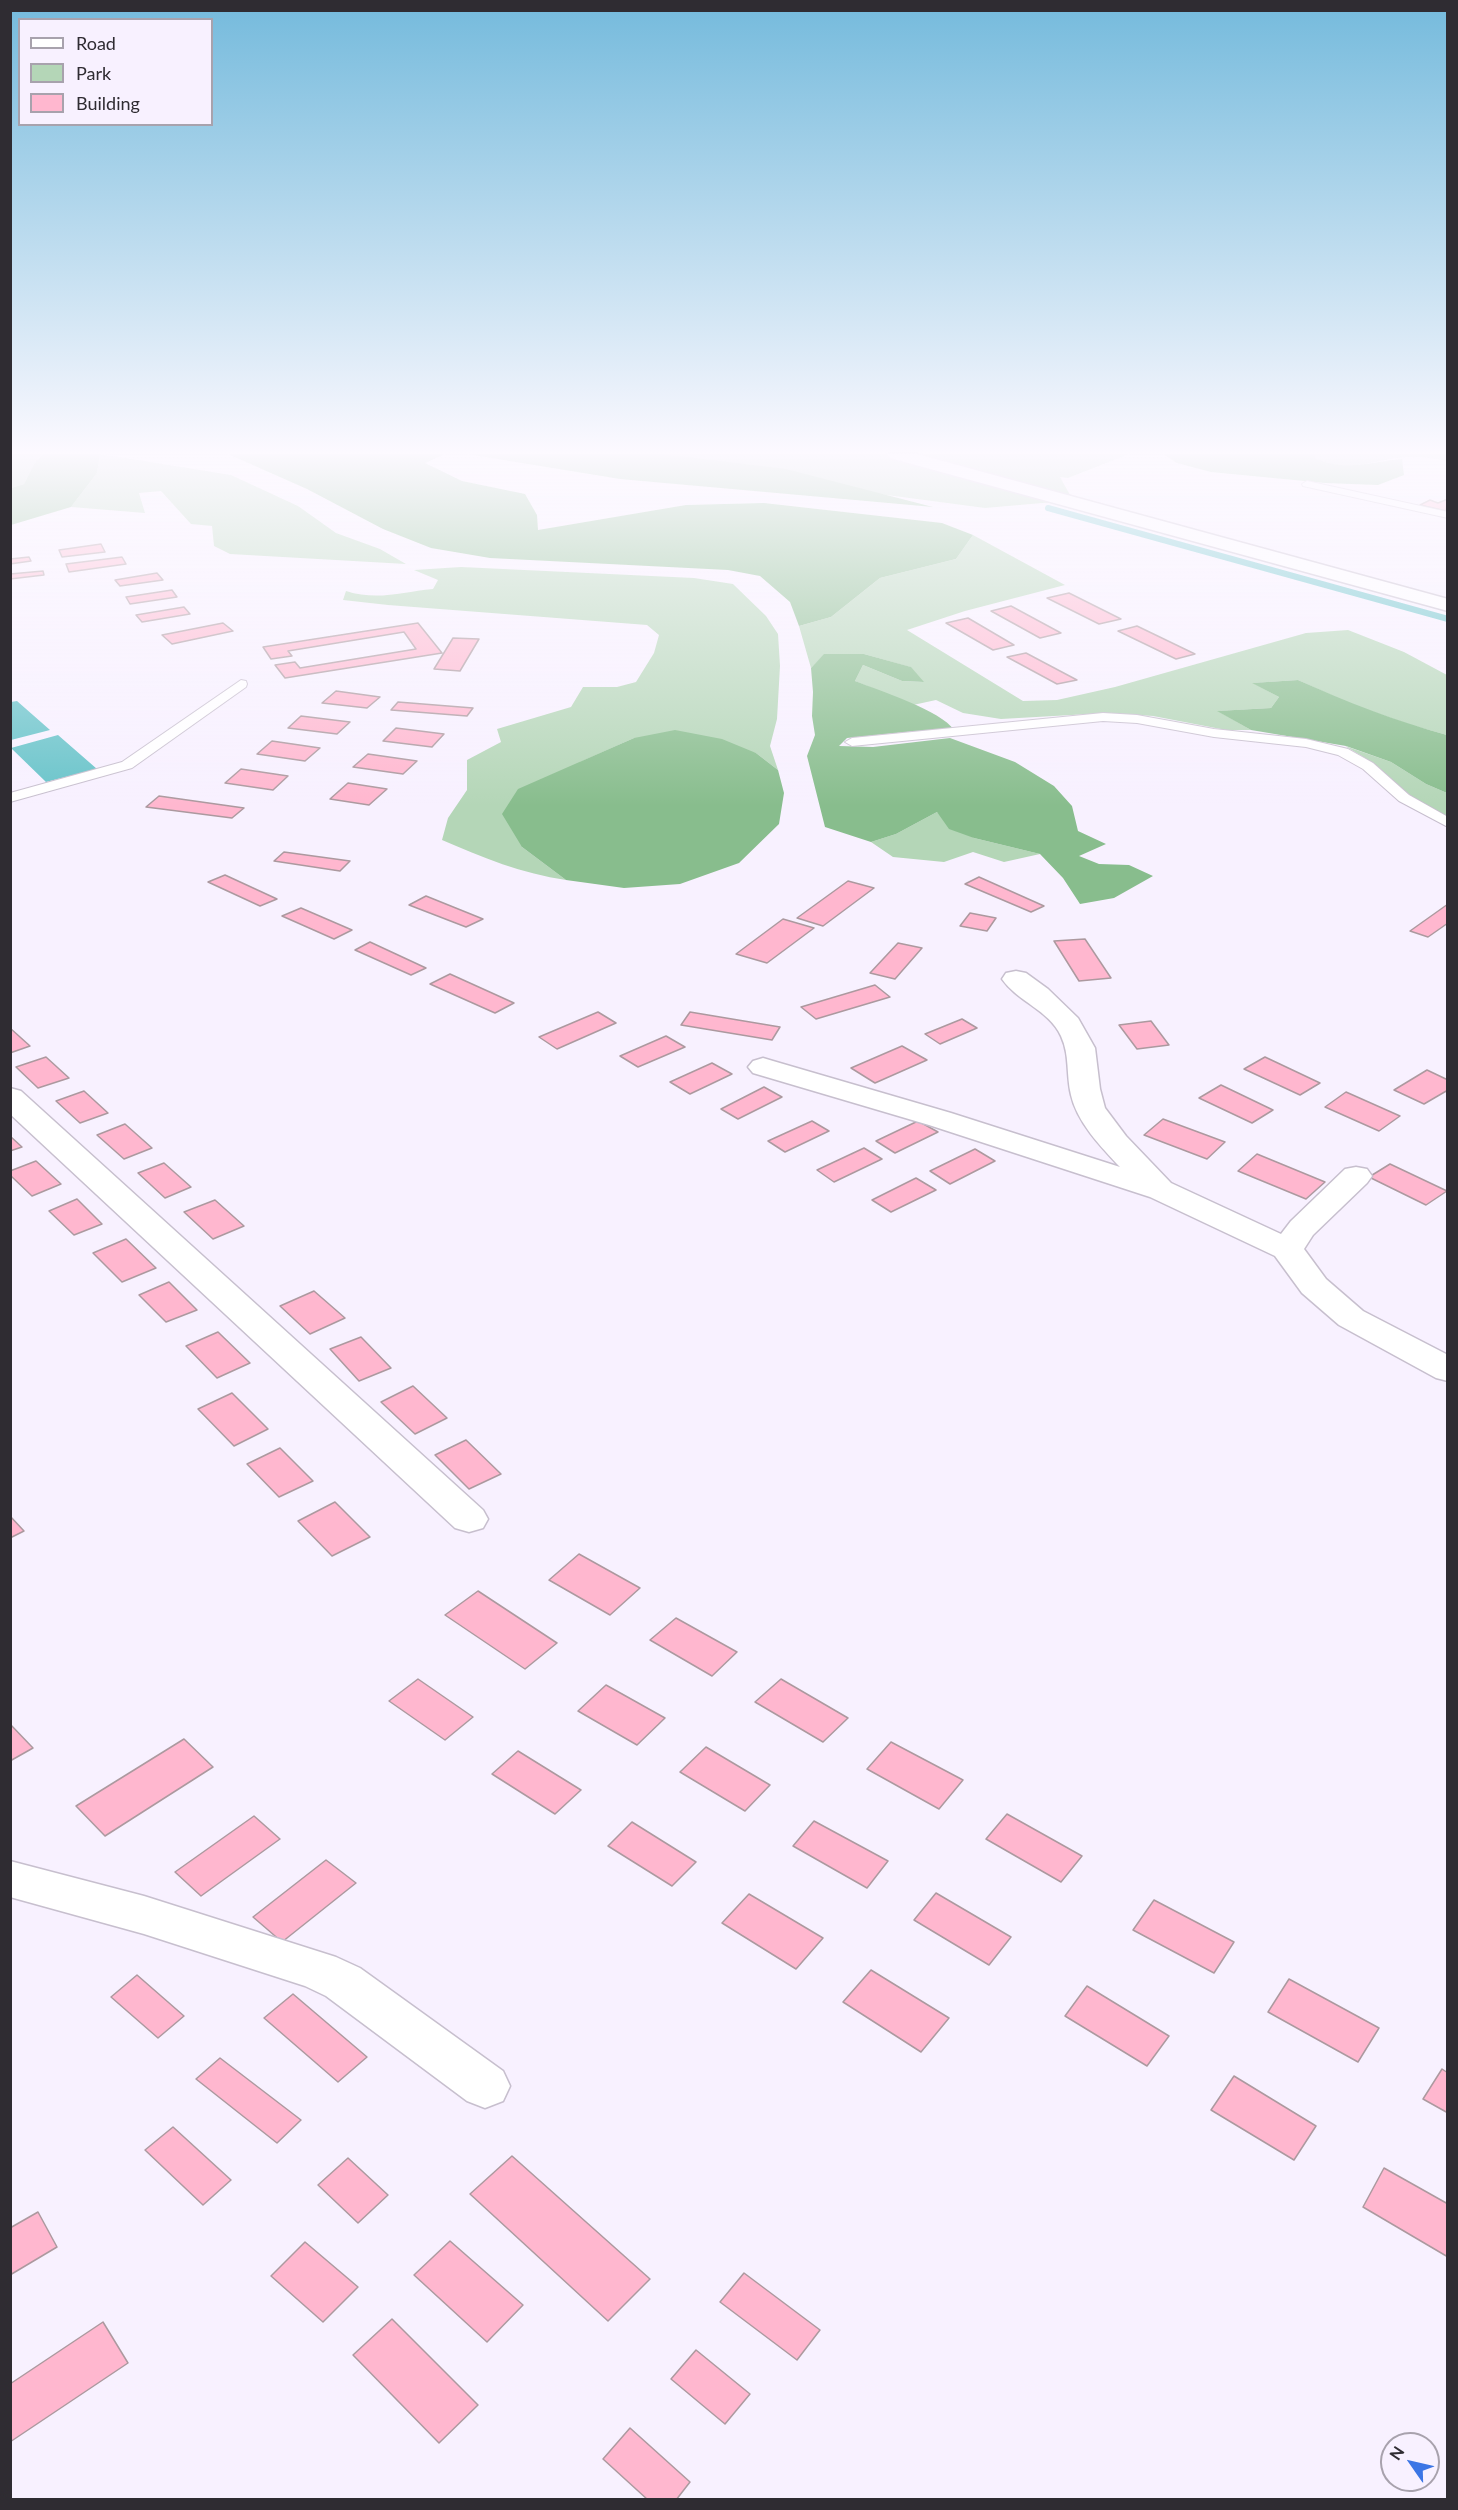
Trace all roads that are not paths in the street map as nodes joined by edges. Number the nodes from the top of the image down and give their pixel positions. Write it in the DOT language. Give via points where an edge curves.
graph roads {
  1 [pos="1324,571"];
  2 [pos="1448,605"];
  3 [pos="242,684"];
  4 [pos="852,742"];
  5 [pos="10,798"];
  6 [pos="1448,823"];
  7 [pos="1016,979"];
  8 [pos="763,1067"];
  9 [pos="10,1097"];
  10 [pos="1356,1176"];
  11 [pos="1161,1190"];
  12 [pos="1287,1249"];
  13 [pos="1448,1370"];
  14 [pos="469,1519"];
  15 [pos="10,1879"];
  16 [pos="485,2086"];
  1 -- 2 [label="street"];
  3 -- 5 [label="lane" via="127,765"];
  4 -- 6 [label="lane" via="1085,718 1137,719 1214,733 1306,743 1343,753 1368,766 1404,798"];
  7 -- 11 [label="street" via="1063,1017 1076,1036 1083,1059 1083,1088 1093,1114"];
  8 -- 11 [label="street"];
  9 -- 14 [label="street"];
  10 -- 12 [label="street" via="1302,1228"];
  11 -- 12 [label="street"];
  12 -- 13 [label="street" via="1314,1286 1351,1318"];
  15 -- 16 [label="street" via="144,1915 319,1971 343,1982"];
}
